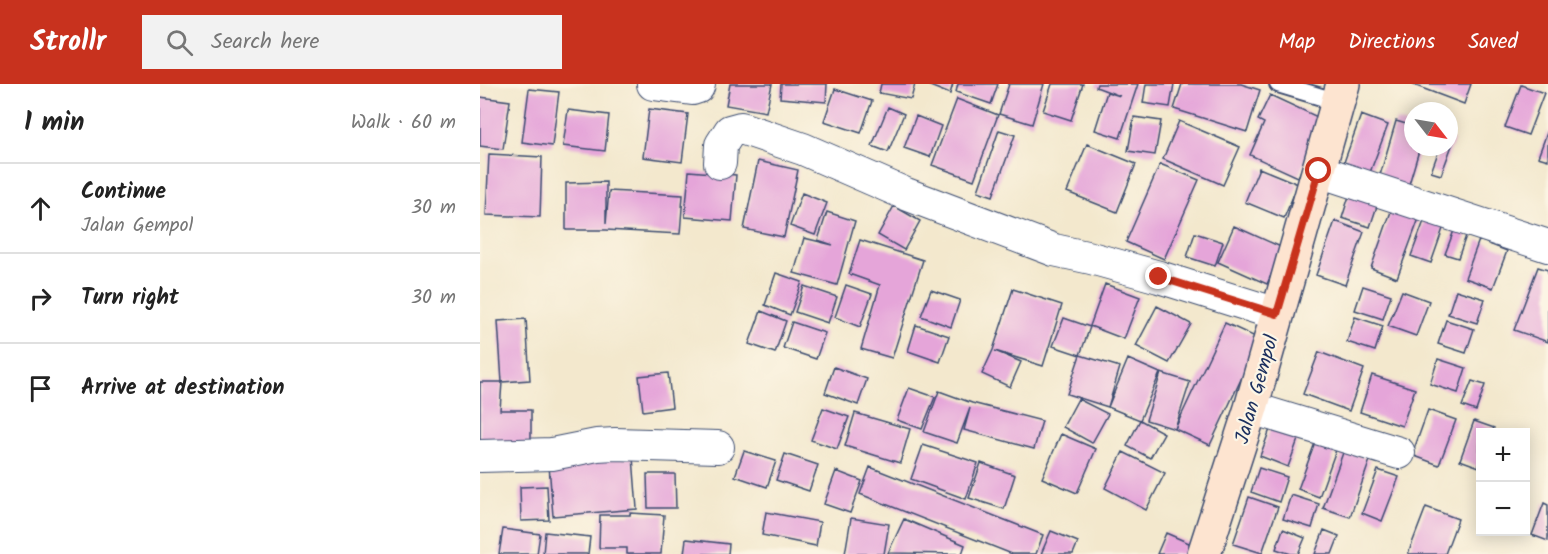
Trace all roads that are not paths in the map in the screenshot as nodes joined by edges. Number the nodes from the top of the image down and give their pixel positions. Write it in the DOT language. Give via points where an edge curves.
graph roads {
  1 [pos="653,84"];
  2 [pos="699,84"];
  3 [pos="1278,84"];
  4 [pos="1340,93"];
  5 [pos="720,163"];
  6 [pos="1319,171"];
  7 [pos="1548,246"];
  8 [pos="1277,314"];
  9 [pos="1251,408"];
  10 [pos="718,447"];
  11 [pos="1399,453"];
  12 [pos="480,456"];
  13 [pos="1204,554"];
  1 -- 2 [label="street" via="692,89"];
  3 -- 4 [label="lane"];
  4 -- 6 [label="main road, Jalan Gempol"];
  5 -- 8 [label="street" via="721,145 730,131 741,128 804,149 906,194 1054,250 1159,277"];
  6 -- 7 [label="street"];
  6 -- 8 [label="main road, Jalan Gempol"];
  8 -- 9 [label="main road, Jalan Gempol"];
  9 -- 11 [label="street"];
  9 -- 13 [label="main road, Jalan Gempol"];
  10 -- 12 [label="street" via="615,444 552,454"];
}
